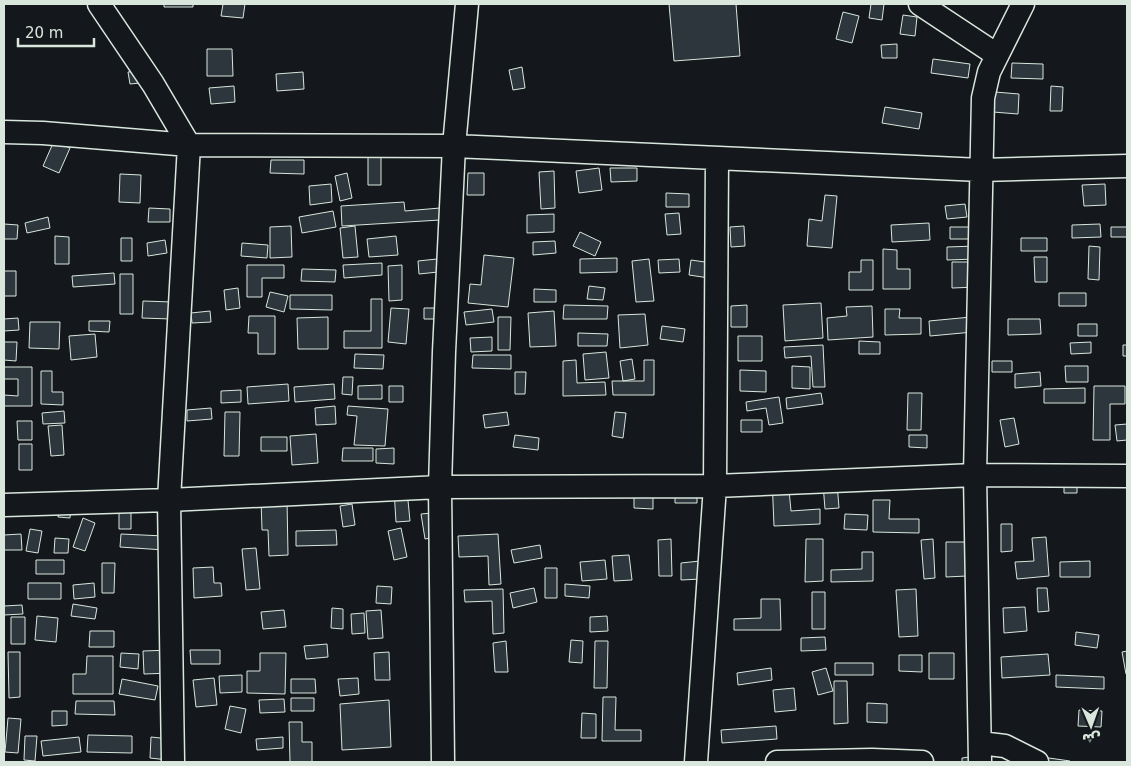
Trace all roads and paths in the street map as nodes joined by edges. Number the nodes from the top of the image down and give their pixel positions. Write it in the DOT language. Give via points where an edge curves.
graph roads {
  1 [pos="98,4"];
  2 [pos="467,4"];
  3 [pos="920,4"];
  4 [pos="1023,4"];
  5 [pos="997,55"];
  6 [pos="4,132"];
  7 [pos="189,145"];
  8 [pos="454,146"];
  9 [pos="717,158"];
  10 [pos="1127,166"];
  11 [pos="981,170"];
  12 [pos="975,475"];
  13 [pos="1127,476"];
  14 [pos="715,486"];
  15 [pos="440,487"];
  16 [pos="169,500"];
  17 [pos="4,505"];
  18 [pos="980,753"];
  19 [pos="172,762"];
  20 [pos="443,762"];
  21 [pos="696,762"];
  22 [pos="777,762"];
  23 [pos="922,762"];
  24 [pos="1037,762"];
  1 -- 7 [label="street" via="153,84"];
  2 -- 8 [label="street"];
  3 -- 5 [label="street"];
  4 -- 5 [label="street"];
  5 -- 11 [label="street" via="983,98"];
  6 -- 7 [label="street"];
  7 -- 8 [label="street"];
  7 -- 16 [label="street"];
  8 -- 9 [label="street"];
  8 -- 15 [label="street"];
  9 -- 11 [label="street"];
  9 -- 14 [label="street"];
  10 -- 11 [label="street"];
  11 -- 12 [label="street"];
  12 -- 13 [label="street"];
  12 -- 14 [label="street"];
  12 -- 18 [label="street"];
  14 -- 15 [label="street"];
  14 -- 21 [label="street"];
  15 -- 16 [label="street"];
  15 -- 20 [label="street"];
  16 -- 17 [label="street"];
  16 -- 19 [label="street"];
  18 -- 24 [label="street" via="1005,746"];
  22 -- 23 [label="street"];
}
